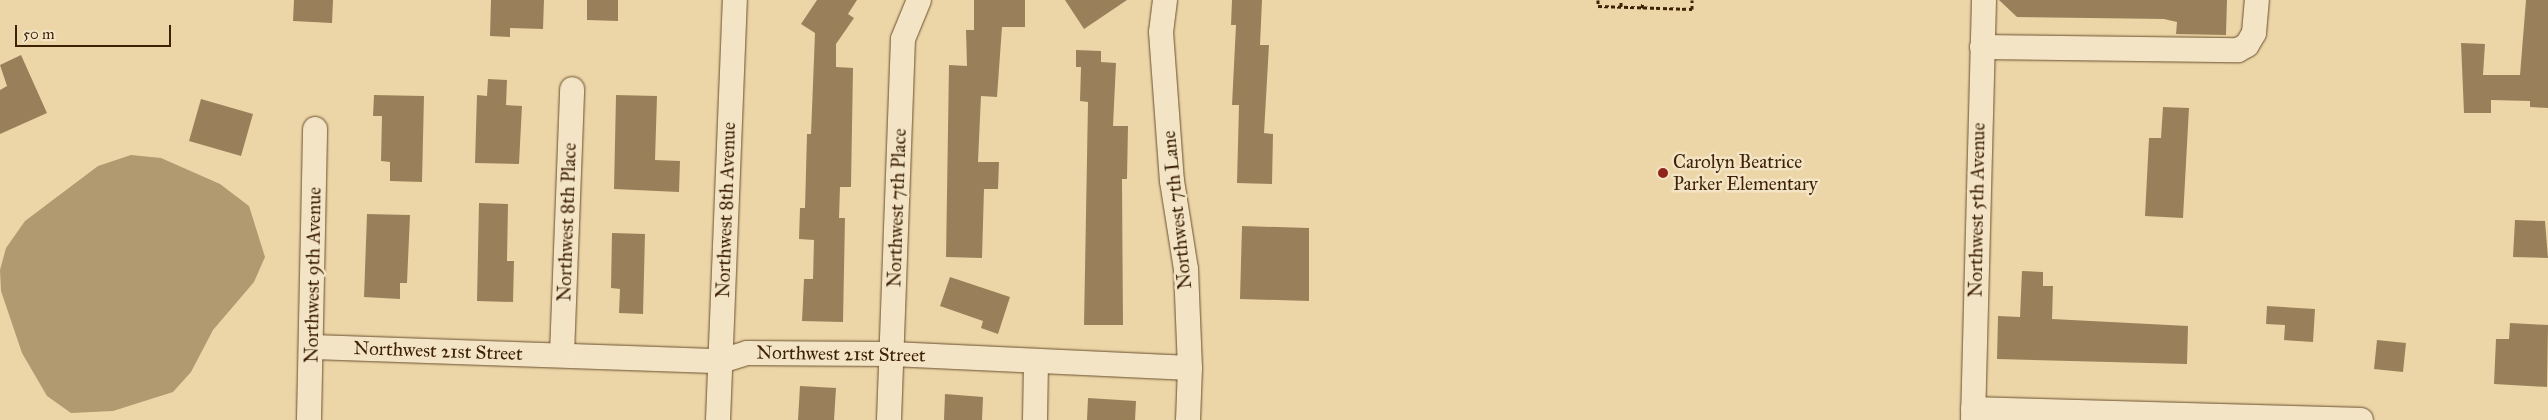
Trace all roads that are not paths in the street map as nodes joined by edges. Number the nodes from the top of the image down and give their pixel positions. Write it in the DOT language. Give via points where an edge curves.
graph roads {
  1 [pos="735,0"];
  2 [pos="919,0"];
  3 [pos="1164,0"];
  4 [pos="1984,0"];
  5 [pos="2257,0"];
  6 [pos="1982,47"];
  7 [pos="572,89"];
  8 [pos="314,129"];
  9 [pos="313,347"];
  10 [pos="562,354"];
  11 [pos="892,354"];
  12 [pos="1036,361"];
  13 [pos="720,362"];
  14 [pos="1190,368"];
  15 [pos="1973,414"];
  16 [pos="2143,416"];
  17 [pos="309,420"];
  18 [pos="718,420"];
  19 [pos="889,420"];
  20 [pos="1035,420"];
  21 [pos="1188,420"];
  22 [pos="2361,420"];
  1 -- 13 [label="street, Northwest 8th Avenue"];
  2 -- 11 [label="street, Northwest 7th Place" via="902,40"];
  3 -- 14 [label="street, Northwest 7th Lane" via="1161,32 1172,181 1186,269"];
  4 -- 6 [label="street, Northwest 5th Avenue"];
  5 -- 6 [label="street" via="2254,33 2248,45 2238,50"];
  6 -- 15 [label="street, Northwest 5th Avenue"];
  7 -- 10 [label="street, Northwest 8th Place"];
  8 -- 9 [label="street, Northwest 9th Avenue"];
  9 -- 10 [label="street, Northwest 21st Street"];
  9 -- 17 [label="street, Northwest 9th Avenue"];
  10 -- 13 [label="street, Northwest 21st Street"];
  11 -- 12 [label="street, Northwest 21st Street"];
  11 -- 13 [label="street, Northwest 21st Street" via="746,353"];
  11 -- 19 [label="street, Northwest 7th Place"];
  12 -- 14 [label="street, Northwest 21st Street"];
  12 -- 20 [label="street"];
  13 -- 18 [label="street, Northwest 8th Avenue"];
  14 -- 21 [label="street, Northwest 7th Lane"];
  15 -- 16 [label="street"];
  16 -- 22 [label="street"];
}
